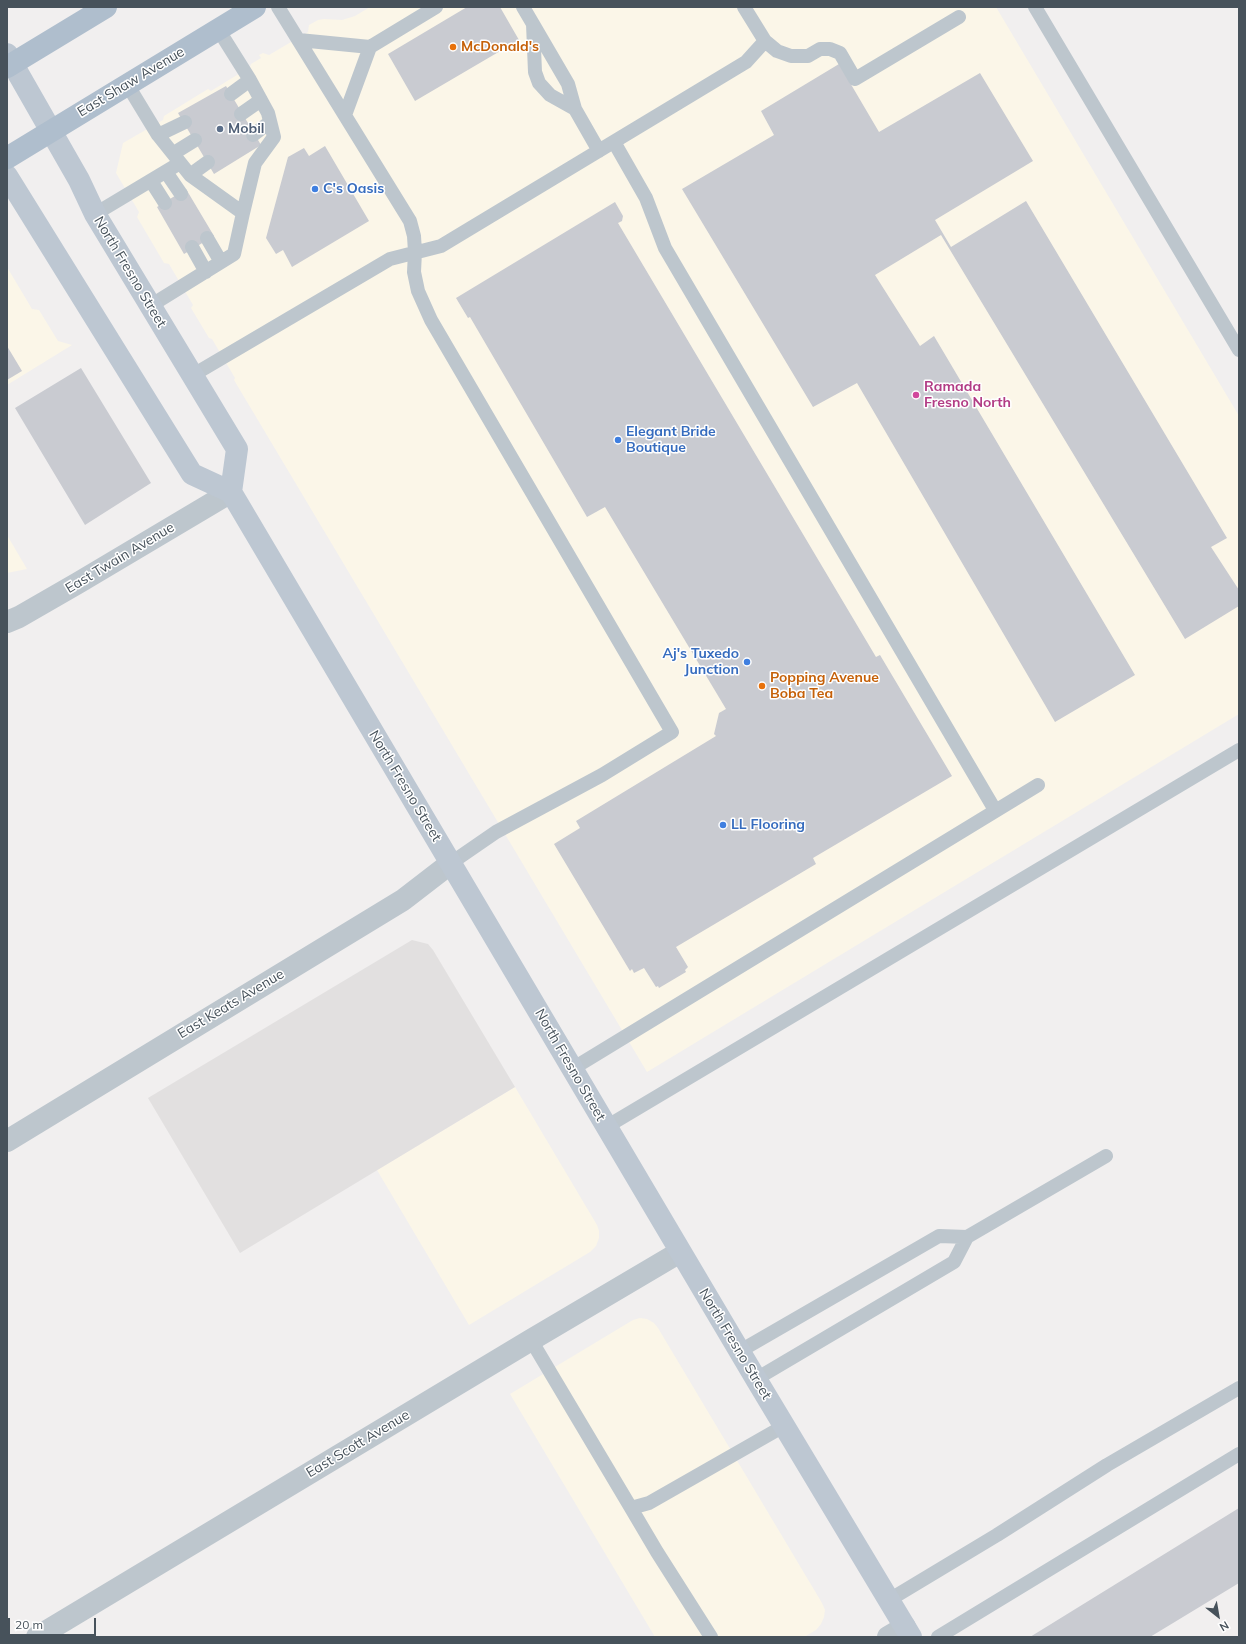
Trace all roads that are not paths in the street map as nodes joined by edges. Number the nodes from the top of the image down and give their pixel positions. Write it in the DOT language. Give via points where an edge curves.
graph roads {
  1 [pos="106,7"];
  2 [pos="255,7"];
  3 [pos="278,7"];
  4 [pos="436,7"];
  5 [pos="523,7"];
  6 [pos="744,7"];
  7 [pos="1035,7"];
  8 [pos="959,17"];
  9 [pos="533,24"];
  10 [pos="218,29"];
  11 [pos="299,40"];
  12 [pos="765,41"];
  13 [pos="370,47"];
  14 [pos="9,62"];
  15 [pos="250,80"];
  16 [pos="127,84"];
  17 [pos="231,94"];
  18 [pos="261,100"];
  19 [pos="575,109"];
  20 [pos="241,114"];
  21 [pos="345,116"];
  22 [pos="185,122"];
  23 [pos="270,122"];
  24 [pos="50,131"];
  25 [pos="158,135"];
  26 [pos="253,135"];
  27 [pos="196,140"];
  28 [pos="614,142"];
  29 [pos="599,150"];
  30 [pos="7,158"];
  31 [pos="177,158"];
  32 [pos="208,162"];
  33 [pos="166,172"];
  34 [pos="190,175"];
  35 [pos="7,176"];
  36 [pos="151,181"];
  37 [pos="181,194"];
  38 [pos="165,203"];
  39 [pos="243,213"];
  40 [pos="95,214"];
  41 [pos="206,238"];
  42 [pos="192,247"];
  43 [pos="415,252"];
  44 [pos="221,262"];
  45 [pos="206,272"];
  46 [pos="150,306"];
  47 [pos="1239,350"];
  48 [pos="193,375"];
  49 [pos="231,492"];
  50 [pos="7,622"];
  51 [pos="1239,750"];
  52 [pos="1038,785"];
  53 [pos="995,810"];
  54 [pos="451,863"];
  55 [pos="572,1069"];
  56 [pos="606,1127"];
  57 [pos="7,1141"];
  58 [pos="1106,1156"];
  59 [pos="967,1237"];
  60 [pos="680,1252"];
  61 [pos="531,1340"];
  62 [pos="740,1351"];
  63 [pos="756,1379"];
  64 [pos="1239,1388"];
  65 [pos="784,1426"];
  66 [pos="1239,1454"];
  67 [pos="631,1508"];
  68 [pos="889,1600"];
  69 [pos="901,1634"];
  70 [pos="37,1637"];
  71 [pos="711,1637"];
  72 [pos="938,1637"];
  1 -- 14 [label="main road"];
  2 -- 10 [label="main road, East Shaw Avenue"];
  3 -- 11 [label="lane"];
  4 -- 13 [label="lane"];
  5 -- 9 [label="lane"];
  6 -- 12 [label="lane"];
  7 -- 47 [label="lane"];
  8 -- 12 [label="lane" via="855,79 840,53 820,49 808,56 791,56 778,51"];
  9 -- 19 [label="lane" via="568,84"];
  9 -- 19 [label="lane" via="534,72 539,83 550,95"];
  10 -- 15 [label="lane"];
  10 -- 16 [label="main road, East Shaw Avenue"];
  11 -- 13 [label="lane"];
  11 -- 21 [label="lane"];
  12 -- 28 [label="lane" via="746,62"];
  13 -- 21 [label="lane"];
  14 -- 24 [label="main road, North Fresno Street"];
  15 -- 17 [label="lane"];
  15 -- 18 [label="lane"];
  16 -- 24 [label="main road, East Shaw Avenue"];
  16 -- 25 [label="lane"];
  18 -- 20 [label="lane"];
  18 -- 23 [label="lane"];
  19 -- 29 [label="lane"];
  21 -- 43 [label="lane" via="410,221"];
  22 -- 25 [label="lane"];
  23 -- 26 [label="lane"];
  23 -- 39 [label="lane" via="274,137 255,163"];
  24 -- 30 [label="main road, East Shaw Avenue"];
  24 -- 40 [label="main road, North Fresno Street" via="79,180"];
  25 -- 31 [label="lane"];
  27 -- 31 [label="lane"];
  28 -- 29 [label="lane"];
  28 -- 53 [label="lane" via="646,198 665,248"];
  29 -- 43 [label="lane" via="441,246"];
  31 -- 33 [label="lane"];
  31 -- 34 [label="lane"];
  32 -- 34 [label="lane"];
  33 -- 36 [label="lane"];
  33 -- 37 [label="lane"];
  34 -- 39 [label="lane"];
  35 -- 49 [label="main road" via="192,474"];
  36 -- 38 [label="lane"];
  36 -- 40 [label="lane"];
  39 -- 44 [label="lane" via="234,254"];
  40 -- 46 [label="main road, North Fresno Street"];
  41 -- 44 [label="lane"];
  42 -- 45 [label="lane"];
  43 -- 48 [label="lane" via="390,259"];
  43 -- 54 [label="lane" via="414,272 418,291 431,320 672,732 602,775 496,832"];
  44 -- 45 [label="lane"];
  45 -- 46 [label="lane"];
  46 -- 48 [label="main road, North Fresno Street"];
  48 -- 49 [label="main road, North Fresno Street" via="237,449"];
  49 -- 50 [label="street, East Twain Avenue"];
  49 -- 54 [label="main road, North Fresno Street"];
  51 -- 56 [label="lane"];
  52 -- 53 [label="lane"];
  53 -- 55 [label="lane"];
  54 -- 55 [label="main road, North Fresno Street"];
  54 -- 57 [label="street, East Keats Avenue" via="402,900"];
  55 -- 56 [label="main road, North Fresno Street"];
  56 -- 60 [label="main road, North Fresno Street"];
  58 -- 59 [label="lane"];
  59 -- 62 [label="lane" via="939,1236"];
  59 -- 63 [label="lane" via="954,1262"];
  60 -- 61 [label="street, East Scott Avenue"];
  60 -- 62 [label="main road, North Fresno Street"];
  61 -- 67 [label="lane"];
  61 -- 70 [label="street, East Scott Avenue"];
  62 -- 63 [label="main road, North Fresno Street"];
  63 -- 65 [label="main road, North Fresno Street"];
  64 -- 68 [label="lane" via="1107,1465"];
  65 -- 67 [label="lane" via="649,1503"];
  65 -- 68 [label="main road, North Fresno Street"];
  66 -- 72 [label="lane"];
  67 -- 71 [label="lane"];
  68 -- 69 [label="main road, North Fresno Street"];
}
